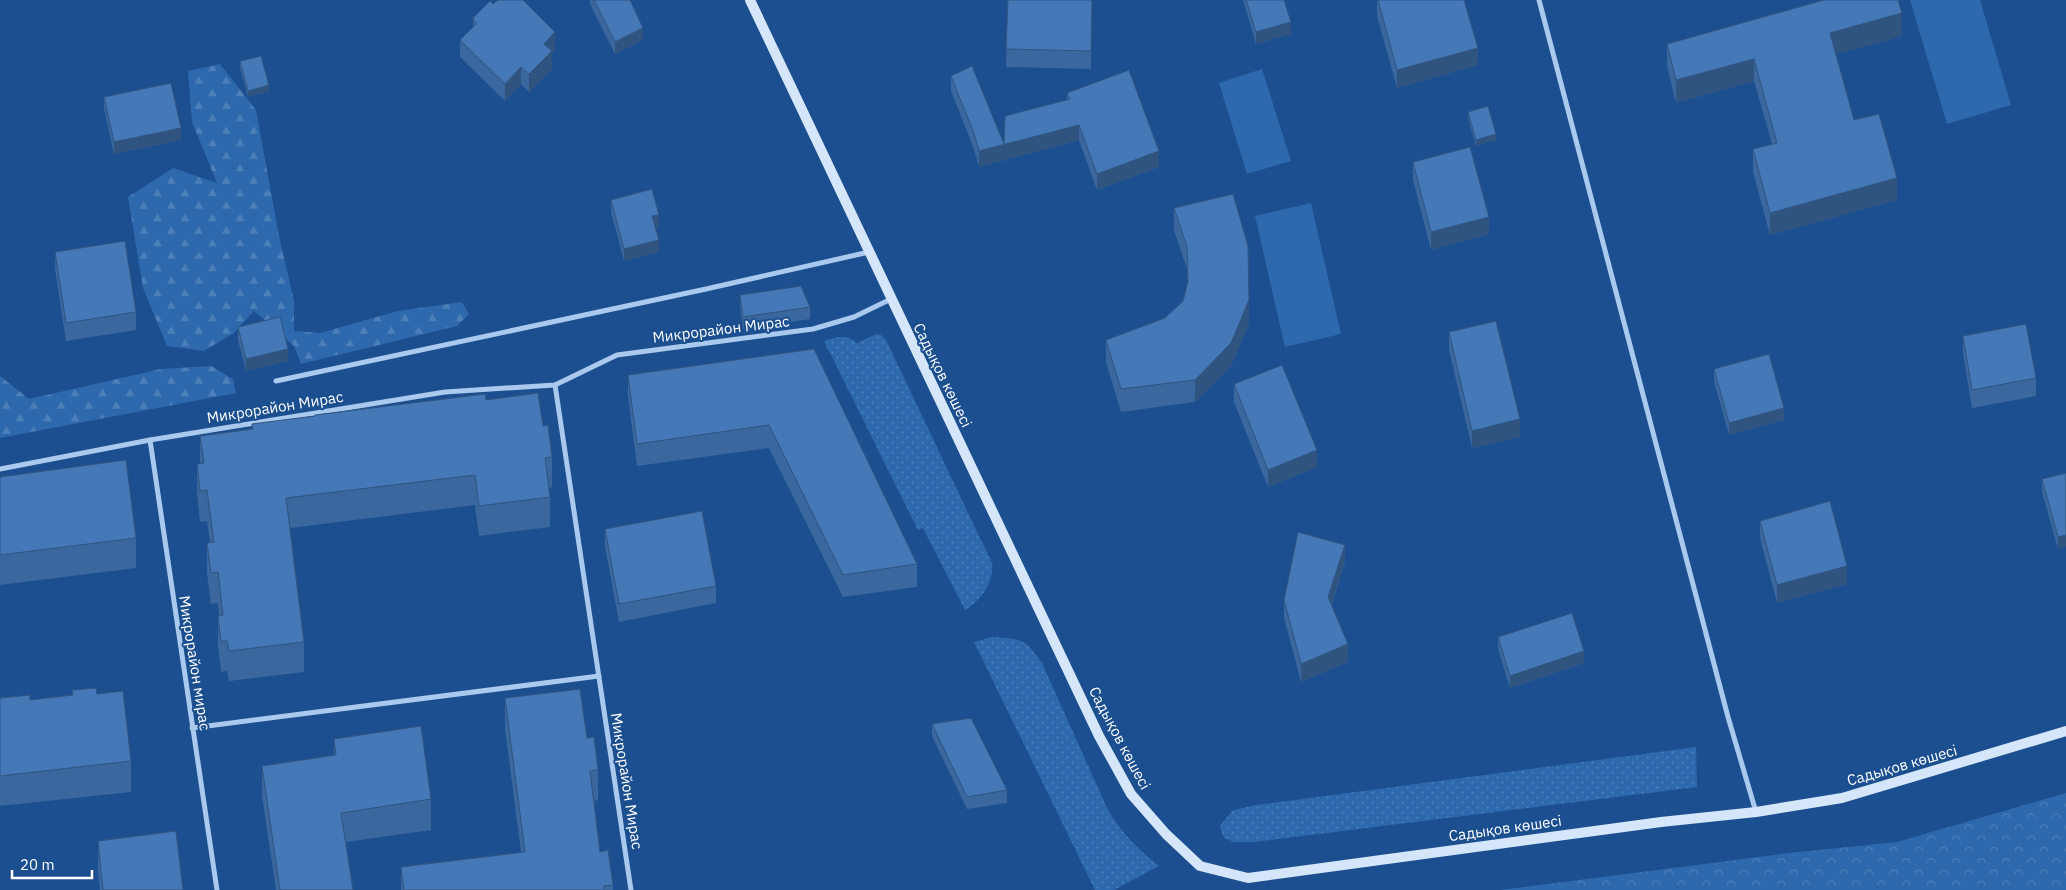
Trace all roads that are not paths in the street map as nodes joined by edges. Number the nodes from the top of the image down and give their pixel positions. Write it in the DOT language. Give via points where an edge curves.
graph roads {
  1 [pos="750,0"];
  2 [pos="1539,0"];
  3 [pos="869,252"];
  4 [pos="891,299"];
  5 [pos="276,381"];
  6 [pos="555,385"];
  7 [pos="150,440"];
  8 [pos="0,470"];
  9 [pos="598,676"];
  10 [pos="192,728"];
  11 [pos="2066,731"];
  12 [pos="1756,812"];
  13 [pos="217,890"];
  14 [pos="631,890"];
  1 -- 3 [label="street, Садықов көшесі"];
  2 -- 12 [label="street" via="1728,717"];
  3 -- 4 [label="street, Садықов көшесі"];
  3 -- 5 [label="street"];
  4 -- 6 [label="street, Микрорайон Мирас" via="854,317 813,329 617,355"];
  4 -- 12 [label="street, Садықов көшесі" via="1131,794 1200,866 1248,878"];
  6 -- 7 [label="street, Микрорайон Мирас" via="445,392"];
  6 -- 9 [label="street, Микрорайон Мирас"];
  7 -- 8 [label="street, Микрорайон Мирас"];
  7 -- 10 [label="street, Микрорайон мирас"];
  9 -- 10 [label="street, Микрорайон Мирас"];
  9 -- 14 [label="street, Микрорайон Мирас"];
  10 -- 13 [label="street, Микрорайон мирас"];
  11 -- 12 [label="street, Садықов көшесі" via="1842,798"];
}
